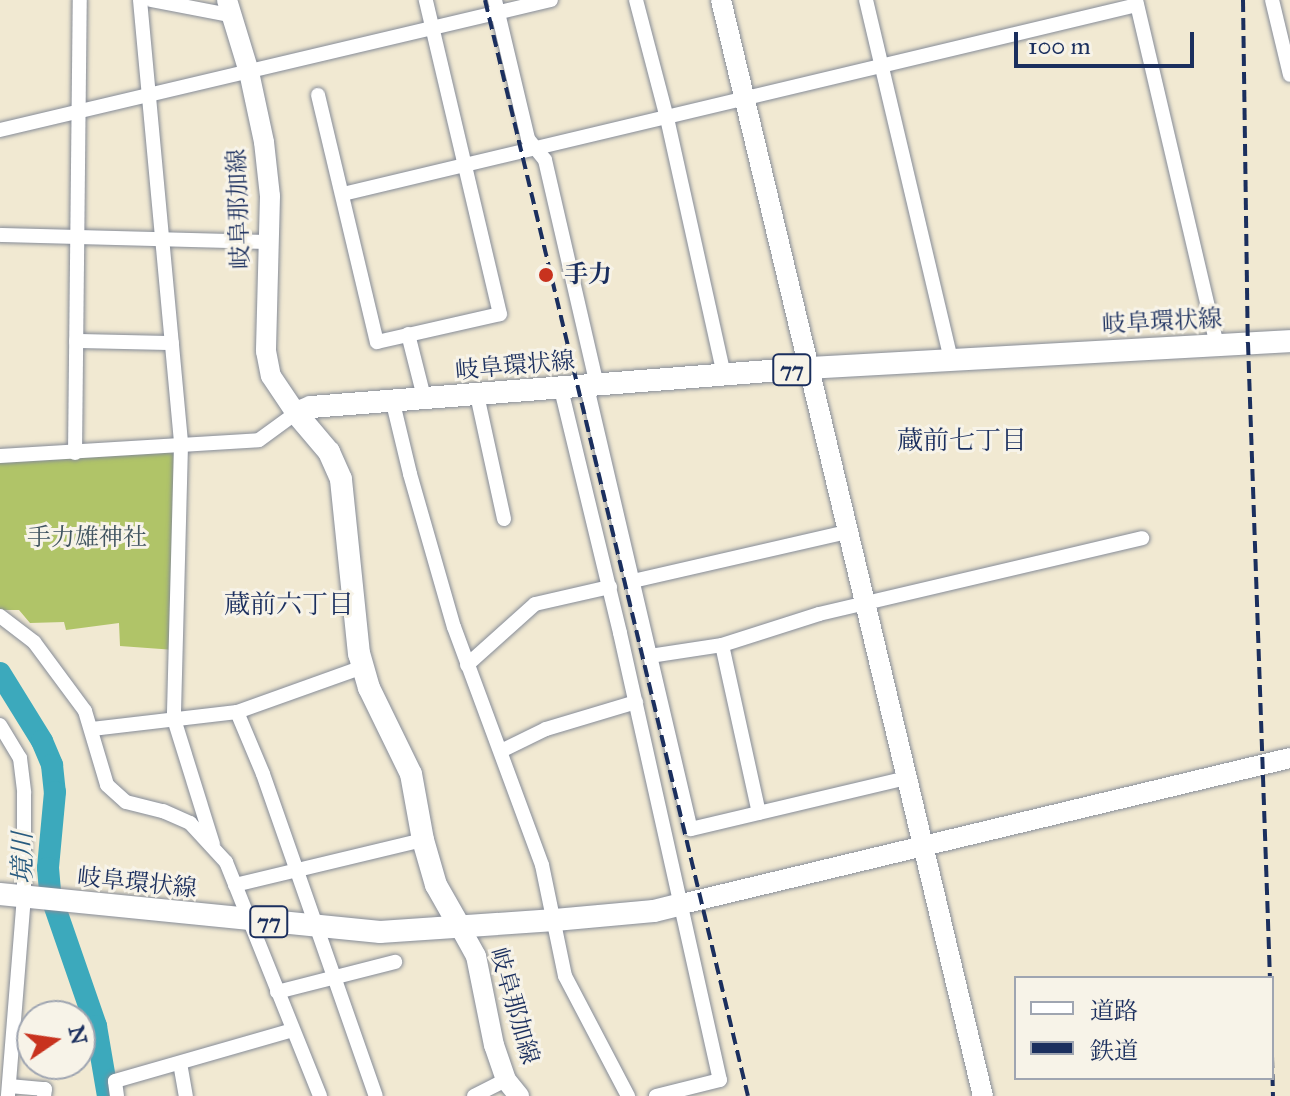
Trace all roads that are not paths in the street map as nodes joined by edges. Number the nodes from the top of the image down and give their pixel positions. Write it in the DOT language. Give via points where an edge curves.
graph roads {
  1 [pos="80,0"];
  2 [pos="140,0"];
  3 [pos="151,0"];
  4 [pos="426,0"];
  5 [pos="551,0"];
  6 [pos="636,0"];
  7 [pos="721,0"];
  8 [pos="866,0"];
  9 [pos="1272,0"];
  10 [pos="1136,2"];
  11 [pos="497,6"];
  12 [pos="228,8"];
  13 [pos="433,30"];
  14 [pos="881,66"];
  15 [pos="249,72"];
  16 [pos="1290,75"];
  17 [pos="149,95"];
  18 [pos="318,95"];
  19 [pos="744,99"];
  20 [pos="80,109"];
  21 [pos="667,118"];
  22 [pos="0,130"];
  23 [pos="539,149"];
  24 [pos="465,167"];
  25 [pos="343,194"];
  26 [pos="0,235"];
  27 [pos="78,237"];
  28 [pos="164,239"];
  29 [pos="269,242"];
  30 [pos="408,334"];
  31 [pos="76,341"];
  32 [pos="1290,341"];
  33 [pos="172,343"];
  34 [pos="1217,345"];
  35 [pos="951,359"];
  36 [pos="808,368"];
  37 [pos="724,376"];
  38 [pos="592,386"];
  39 [pos="561,389"];
  40 [pos="477,395"];
  41 [pos="425,401"];
  42 [pos="393,403"];
  43 [pos="296,413"];
  44 [pos="181,445"];
  45 [pos="75,453"];
  46 [pos="0,456"];
  47 [pos="504,519"];
  48 [pos="847,532"];
  49 [pos="1142,538"];
  50 [pos="633,581"];
  51 [pos="610,587"];
  52 [pos="864,604"];
  53 [pos="0,616"];
  54 [pos="722,645"];
  55 [pos="650,656"];
  56 [pos="467,665"];
  57 [pos="363,667"];
  58 [pos="636,702"];
  59 [pos="237,712"];
  60 [pos="174,719"];
  61 [pos="0,725"];
  62 [pos="92,729"];
  63 [pos="501,751"];
  64 [pos="1290,758"];
  65 [pos="906,778"];
  66 [pos="759,813"];
  67 [pos="423,840"];
  68 [pos="213,844"];
  69 [pos="923,847"];
  70 [pos="296,870"];
  71 [pos="235,885"];
  72 [pos="0,894"];
  73 [pos="28,897"];
  74 [pos="682,904"];
  75 [pos="247,920"];
  76 [pos="555,920"];
  77 [pos="314,927"];
  78 [pos="461,929"];
  79 [pos="395,962"];
  80 [pos="333,977"];
  81 [pos="277,992"];
  82 [pos="293,1030"];
  83 [pos="180,1063"];
  84 [pos="513,1088"];
  85 [pos="8,1091"];
  86 [pos="44,1096"];
  87 [pos="117,1096"];
  88 [pos="186,1096"];
  89 [pos="320,1096"];
  90 [pos="376,1096"];
  91 [pos="474,1096"];
  92 [pos="628,1096"];
  93 [pos="656,1096"];
  94 [pos="983,1096"];
  1 -- 20 [label="street"];
  2 -- 17 [label="street"];
  3 -- 12 [label="street"];
  4 -- 13 [label="street"];
  5 -- 11 [label="street"];
  6 -- 21 [label="street"];
  7 -- 19 [label="street"];
  8 -- 14 [label="street"];
  9 -- 16 [label="street"];
  10 -- 14 [label="street"];
  10 -- 34 [label="street"];
  11 -- 13 [label="street"];
  11 -- 23 [label="street" via="528,139"];
  12 -- 15 [label="street, 岐阜那加線"];
  13 -- 15 [label="street"];
  13 -- 24 [label="street"];
  14 -- 19 [label="street"];
  14 -- 35 [label="street"];
  15 -- 17 [label="street"];
  15 -- 29 [label="street, 岐阜那加線" via="264,142"];
  17 -- 20 [label="street"];
  17 -- 28 [label="street"];
  18 -- 25 [label="street"];
  19 -- 21 [label="street"];
  19 -- 36 [label="street"];
  20 -- 22 [label="street"];
  20 -- 27 [label="street"];
  21 -- 23 [label="street"];
  21 -- 37 [label="street"];
  23 -- 24 [label="street"];
  23 -- 38 [label="street"];
  24 -- 25 [label="street"];
  24 -- 30 [label="street" via="500,314"];
  25 -- 30 [label="street" via="377,342"];
  26 -- 27 [label="street"];
  27 -- 28 [label="street"];
  27 -- 31 [label="street"];
  28 -- 29 [label="street"];
  28 -- 33 [label="street"];
  29 -- 43 [label="street, 岐阜那加線" via="266,351 271,376"];
  30 -- 41 [label="street"];
  31 -- 33 [label="street"];
  31 -- 45 [label="street"];
  32 -- 34 [label="main road, 岐阜環状線 / 77"];
  33 -- 44 [label="street"];
  34 -- 35 [label="main road, 岐阜環状線 / 77"];
  35 -- 36 [label="main road, 岐阜環状線 / 77"];
  36 -- 37 [label="main road, 岐阜環状線 / 77"];
  36 -- 48 [label="street"];
  37 -- 38 [label="main road, 岐阜環状線 / 77"];
  38 -- 39 [label="main road, 岐阜環状線 / 77"];
  38 -- 50 [label="street"];
  39 -- 40 [label="main road, 岐阜環状線 / 77"];
  39 -- 51 [label="street"];
  40 -- 41 [label="main road, 岐阜環状線 / 77"];
  40 -- 47 [label="street"];
  41 -- 42 [label="main road, 岐阜環状線 / 77"];
  42 -- 43 [label="main road, 岐阜環状線 / 77" via="311,407"];
  42 -- 56 [label="street"];
  43 -- 44 [label="street" via="259,440"];
  43 -- 57 [label="main road" via="329,452 341,479 353,616"];
  44 -- 45 [label="street"];
  44 -- 60 [label="street"];
  45 -- 46 [label="street"];
  48 -- 50 [label="street"];
  48 -- 52 [label="street"];
  49 -- 52 [label="street"];
  50 -- 55 [label="street"];
  51 -- 56 [label="street" via="535,604"];
  51 -- 58 [label="street"];
  52 -- 54 [label="street"];
  52 -- 65 [label="street"];
  53 -- 62 [label="street" via="41,650"];
  54 -- 55 [label="street"];
  54 -- 66 [label="street"];
  55 -- 66 [label="street" via="691,829"];
  56 -- 63 [label="street"];
  57 -- 59 [label="street"];
  57 -- 67 [label="main road" via="407,764"];
  58 -- 63 [label="street" via="546,729"];
  58 -- 74 [label="street"];
  59 -- 60 [label="street"];
  59 -- 70 [label="street"];
  60 -- 62 [label="street"];
  60 -- 68 [label="street"];
  61 -- 73 [label="street" via="20,758"];
  62 -- 68 [label="street" via="107,785 126,802 190,823"];
  63 -- 76 [label="street" via="542,865"];
  64 -- 69 [label="street"];
  65 -- 66 [label="street"];
  65 -- 69 [label="street"];
  67 -- 70 [label="street"];
  67 -- 78 [label="main road" via="436,885"];
  68 -- 71 [label="street"];
  69 -- 74 [label="street"];
  69 -- 94 [label="street"];
  70 -- 71 [label="street"];
  70 -- 77 [label="street"];
  71 -- 75 [label="street"];
  72 -- 73 [label="main road, 岐阜環状線 / 77"];
  73 -- 75 [label="main road, 岐阜環状線 / 77"];
  73 -- 85 [label="street"];
  74 -- 76 [label="main road, 岐阜環状線 / 77"];
  74 -- 93 [label="street" via="720,1080"];
  75 -- 77 [label="main road, 岐阜環状線 / 77"];
  75 -- 81 [label="street"];
  76 -- 78 [label="main road, 岐阜環状線 / 77"];
  76 -- 92 [label="street" via="565,976"];
  77 -- 78 [label="main road, 岐阜環状線 / 77" via="380,932"];
  77 -- 80 [label="street"];
  78 -- 84 [label="street, 岐阜那加線" via="476,956 494,1045"];
  79 -- 80 [label="street"];
  80 -- 81 [label="street"];
  80 -- 90 [label="street"];
  81 -- 82 [label="street"];
  82 -- 83 [label="street"];
  82 -- 89 [label="street"];
  83 -- 87 [label="street" via="115,1081"];
  83 -- 88 [label="street"];
  84 -- 91 [label="street"];
  85 -- 86 [label="street" via="45,1089"];
}
